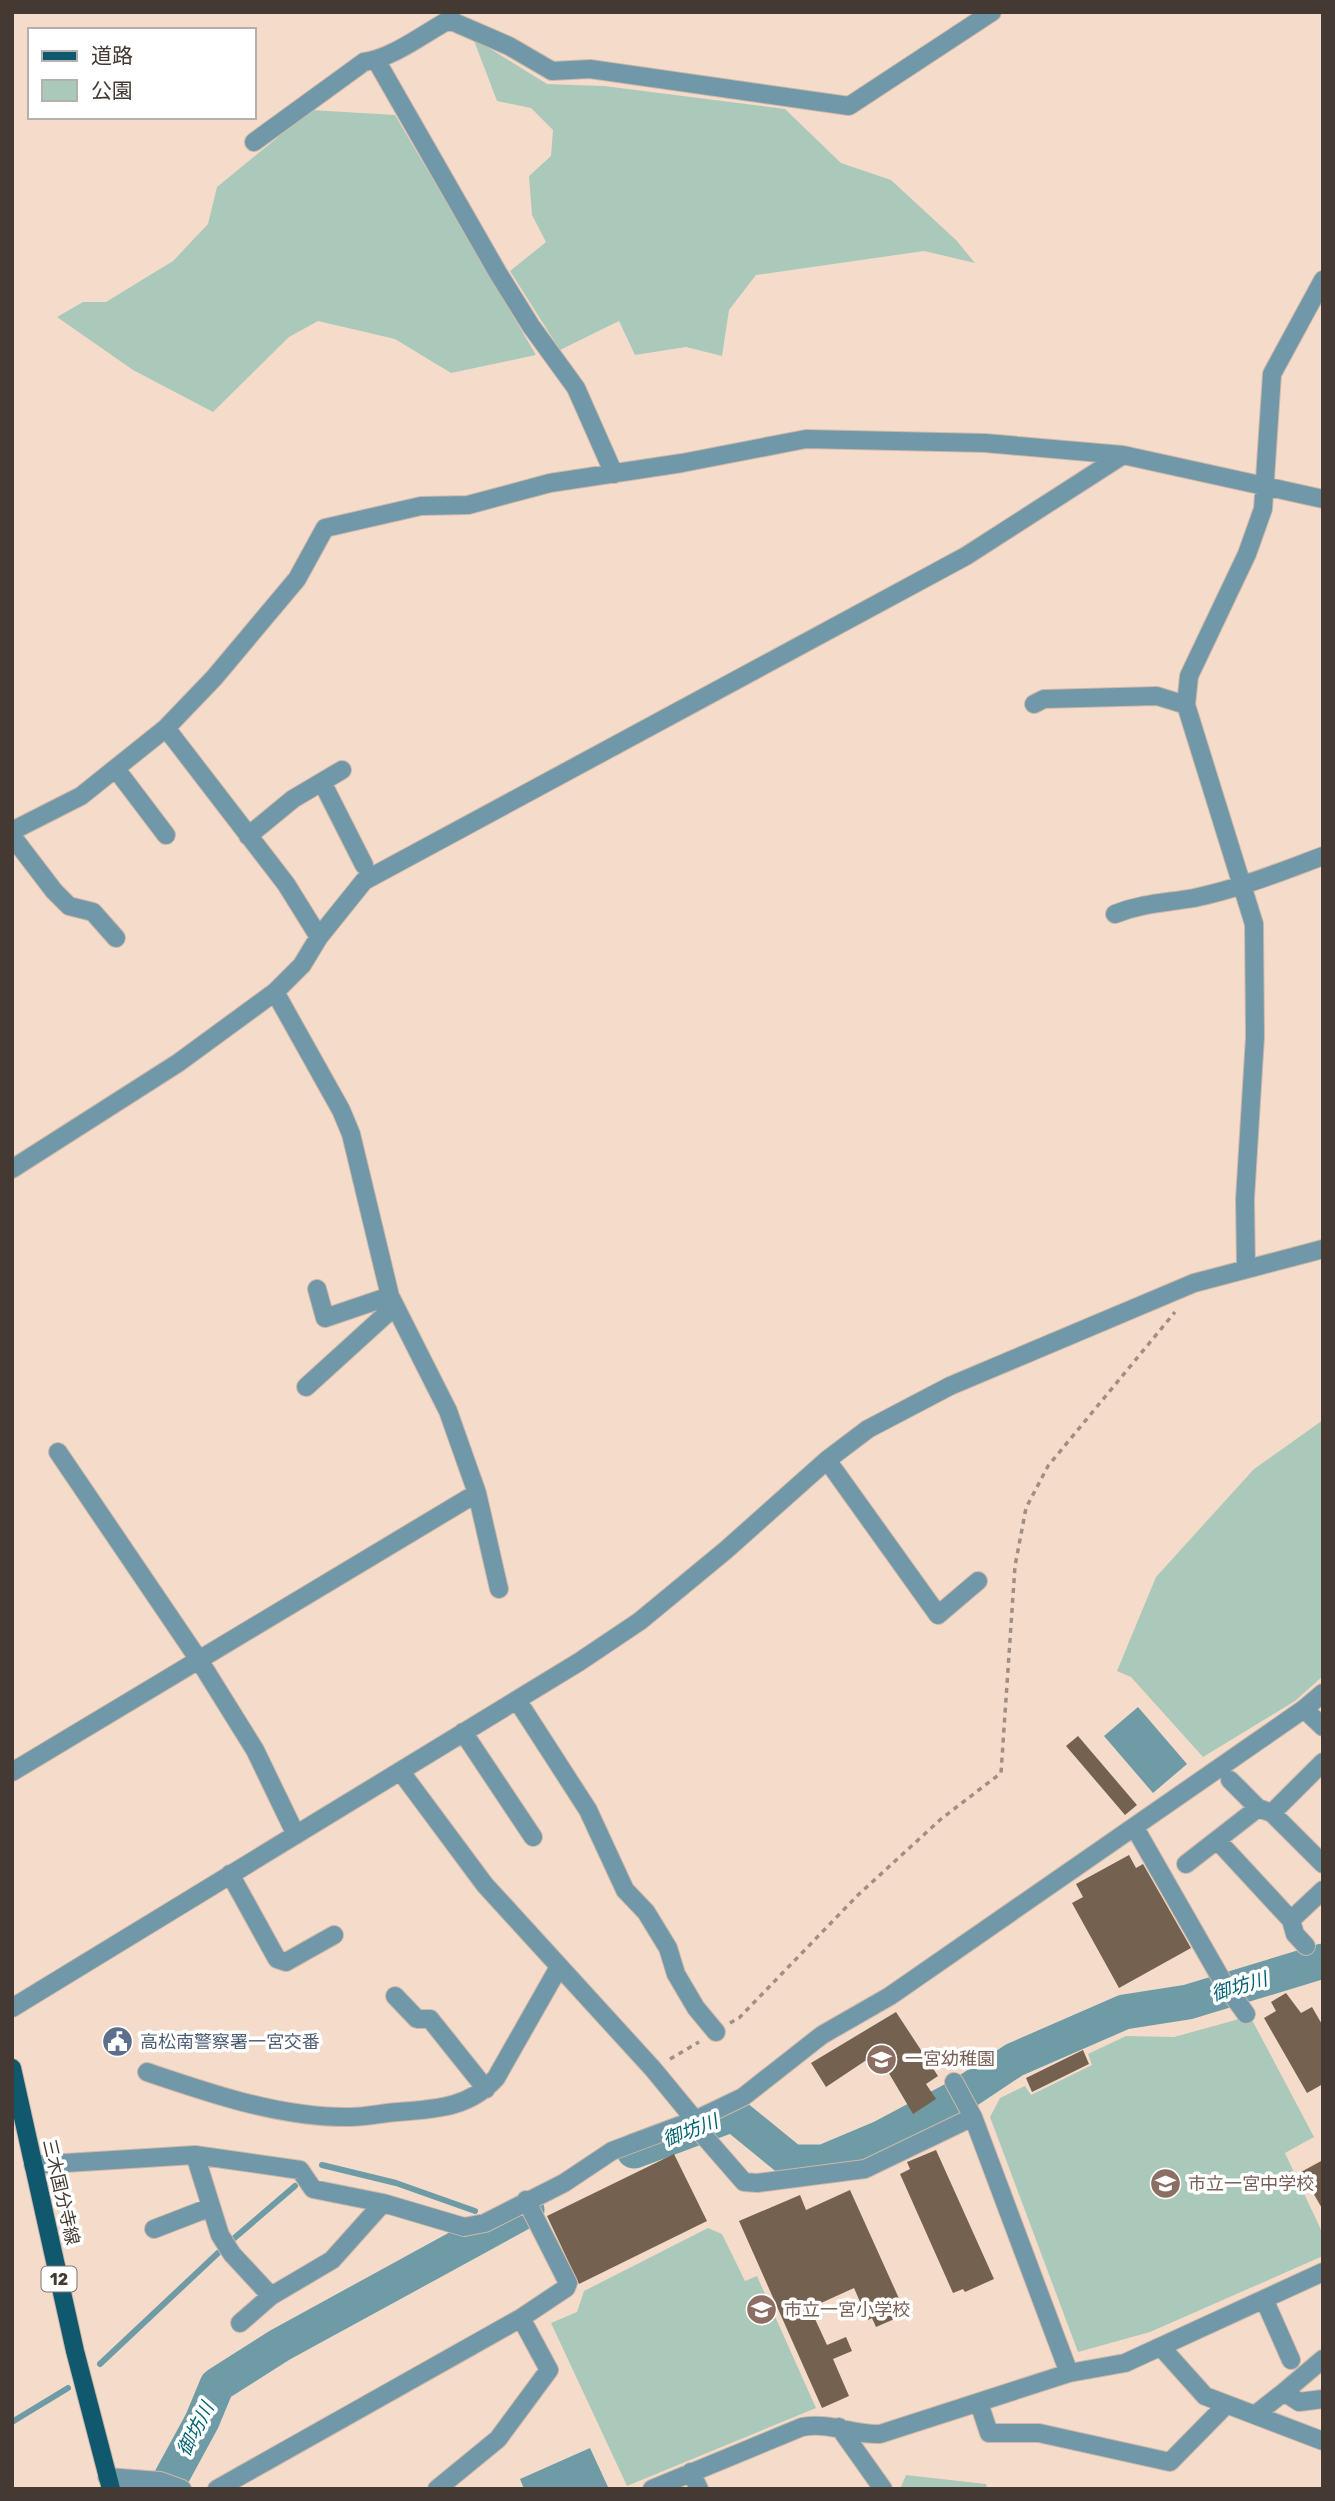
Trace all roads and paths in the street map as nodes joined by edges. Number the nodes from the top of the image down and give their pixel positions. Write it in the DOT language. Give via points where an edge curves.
graph roads {
  1 [pos="992,12"];
  2 [pos="450,16"];
  3 [pos="376,60"];
  4 [pos="254,142"];
  5 [pos="1323,281"];
  6 [pos="1123,455"];
  7 [pos="614,474"];
  8 [pos="1265,484"];
  9 [pos="1323,499"];
  10 [pos="1034,704"];
  11 [pos="1186,705"];
  12 [pos="166,728"];
  13 [pos="116,769"];
  14 [pos="342,770"];
  15 [pos="322,782"];
  16 [pos="12,831"];
  17 [pos="166,835"];
  18 [pos="12,836"];
  19 [pos="248,836"];
  20 [pos="1323,856"];
  21 [pos="364,865"];
  22 [pos="1244,886"];
  23 [pos="1115,914"];
  24 [pos="319,937"];
  25 [pos="116,938"];
  26 [pos="275,992"];
  27 [pos="12,1169"];
  28 [pos="1323,1250"];
  29 [pos="1247,1269"];
  30 [pos="1194,1283"];
  31 [pos="317,1289"];
  32 [pos="392,1301"];
  33 [pos="306,1387"];
  34 [pos="58,1452"];
  35 [pos="827,1460"];
  36 [pos="477,1493"];
  37 [pos="978,1580"];
  38 [pos="499,1589"];
  39 [pos="199,1660"];
  40 [pos="1323,1693"];
  41 [pos="517,1700"];
  42 [pos="1313,1717"];
  43 [pos="463,1732"];
  44 [pos="1323,1762"];
  45 [pos="12,1772"];
  46 [pos="401,1772"];
  47 [pos="1230,1780"];
  48 [pos="1265,1810"];
  49 [pos="1139,1834"];
  50 [pos="296,1835"];
  51 [pos="533,1837"];
  52 [pos="1217,1840"];
  53 [pos="1186,1864"];
  54 [pos="1323,1864"];
  55 [pos="230,1874"];
  56 [pos="1323,1890"];
  57 [pos="1291,1920"];
  58 [pos="334,1935"];
  59 [pos="1306,1946"];
  60 [pos="559,1967"];
  61 [pos="395,1996"];
  62 [pos="12,2008"];
  63 [pos="1246,2014"];
  64 [pos="716,2032"];
  65 [pos="12,2068"];
  66 [pos="653,2069"];
  67 [pos="146,2072"];
  68 [pos="954,2082"];
  69 [pos="486,2089"];
  70 [pos="970,2112"];
  71 [pos="698,2126"];
  72 [pos="195,2155"];
  73 [pos="33,2165"];
  74 [pos="383,2203"];
  75 [pos="530,2206"];
  76 [pos="211,2207"];
  77 [pos="154,2229"];
  78 [pos="1323,2272"];
  79 [pos="271,2296"];
  80 [pos="1264,2299"];
  81 [pos="521,2318"];
  82 [pos="240,2323"];
  83 [pos="1161,2347"];
  84 [pos="1323,2359"];
  85 [pos="1291,2360"];
  86 [pos="1069,2373"];
  87 [pos="1284,2392"];
  88 [pos="1323,2399"];
  89 [pos="979,2403"];
  90 [pos="1225,2406"];
  91 [pos="1256,2414"];
  92 [pos="839,2427"];
  93 [pos="1323,2441"];
  94 [pos="691,2472"];
  95 [pos="109,2483"];
  96 [pos="182,2489"];
  97 [pos="217,2489"];
  98 [pos="437,2489"];
  99 [pos="652,2489"];
  100 [pos="699,2489"];
  101 [pos="883,2489"];
  1 -- 2 [label="street" via="849,106 590,69 552,71"];
  2 -- 3 [label="street"];
  3 -- 4 [label="street" via="364,62"];
  3 -- 7 [label="street" via="511,294 576,388"];
  5 -- 8 [label="street" via="1272,374"];
  6 -- 7 [label="street" via="985,443 806,439"];
  6 -- 8 [label="street"];
  6 -- 24 [label="street" via="966,556 364,881"];
  7 -- 12 [label="street" via="550,483 468,505 421,506 325,528 297,579"];
  8 -- 9 [label="street"];
  8 -- 11 [label="street" via="1263,509 1247,554 1189,676"];
  10 -- 11 [label="street" via="1044,699 1157,695"];
  11 -- 22 [label="street"];
  12 -- 13 [label="street"];
  12 -- 19 [label="street"];
  13 -- 16 [label="street" via="81,796"];
  13 -- 17 [label="street"];
  14 -- 15 [label="street"];
  15 -- 19 [label="street"];
  15 -- 21 [label="street"];
  18 -- 25 [label="street" via="69,906 93,912"];
  19 -- 24 [label="street"];
  20 -- 22 [label="street"];
  22 -- 23 [label="street" via="1141,904"];
  22 -- 29 [label="street" via="1254,924"];
  24 -- 26 [label="street" via="302,965"];
  26 -- 27 [label="street" via="178,1063"];
  26 -- 32 [label="street" via="351,1134"];
  28 -- 29 [label="street"];
  29 -- 30 [label="street"];
  30 -- 35 [label="street" via="950,1386 868,1429"];
  30 -- 64 [label="path" via="1179,1308 1048,1466 1026,1508 1016,1566 1001,1773 941,1819 858,1895 739,2018"];
  31 -- 32 [label="street" via="325,1318"];
  32 -- 33 [label="street"];
  32 -- 36 [label="street" via="448,1411"];
  34 -- 39 [label="street"];
  35 -- 37 [label="street" via="937,1615"];
  35 -- 41 [label="street" via="640,1621"];
  36 -- 38 [label="street"];
  36 -- 39 [label="street"];
  39 -- 45 [label="street"];
  39 -- 50 [label="street" via="255,1750"];
  40 -- 42 [label="street"];
  41 -- 43 [label="street"];
  41 -- 64 [label="street" via="588,1810 625,1890 646,1912 668,1948 689,1997"];
  42 -- 49 [label="street"];
  43 -- 46 [label="street"];
  43 -- 51 [label="street"];
  44 -- 48 [label="street"];
  46 -- 50 [label="street"];
  46 -- 60 [label="street" via="485,1885"];
  47 -- 48 [label="street"];
  48 -- 52 [label="street"];
  48 -- 54 [label="street"];
  49 -- 63 [label="street" via="1223,1983"];
  49 -- 71 [label="street" via="822,2035"];
  50 -- 55 [label="street"];
  52 -- 53 [label="street"];
  52 -- 57 [label="street"];
  55 -- 58 [label="street" via="277,1959 286,1962"];
  55 -- 62 [label="street"];
  56 -- 57 [label="street"];
  57 -- 59 [label="street" via="1295,1934"];
  60 -- 66 [label="street"];
  60 -- 69 [label="street"];
  61 -- 69 [label="street" via="417,2019 430,2019"];
  64 -- 66 [label="path"];
  65 -- 73 [label="main road, 三木国分寺線 / 12"];
  66 -- 71 [label="street"];
  67 -- 69 [label="street" via="220,2096 309,2116 353,2118 448,2108"];
  68 -- 70 [label="street"];
  70 -- 71 [label="street" via="865,2169 757,2183 744,2182"];
  70 -- 86 [label="street"];
  71 -- 75 [label="street" via="612,2151"];
  72 -- 73 [label="street"];
  72 -- 74 [label="street" via="300,2170 313,2189"];
  72 -- 76 [label="street"];
  73 -- 95 [label="main road, 三木国分寺線 / 12"];
  74 -- 75 [label="street" via="464,2227 485,2224"];
  74 -- 79 [label="street" via="332,2260"];
  75 -- 81 [label="street" via="568,2283"];
  76 -- 77 [label="street"];
  76 -- 79 [label="street" via="232,2254"];
  78 -- 80 [label="street"];
  79 -- 82 [label="street"];
  80 -- 83 [label="street"];
  80 -- 85 [label="street"];
  81 -- 97 [label="street"];
  81 -- 98 [label="street" via="550,2370 498,2439"];
  83 -- 86 [label="street" via="1125,2363"];
  83 -- 90 [label="street" via="1205,2396"];
  84 -- 87 [label="street"];
  86 -- 89 [label="street"];
  87 -- 88 [label="street" via="1299,2402"];
  87 -- 91 [label="street"];
  89 -- 90 [label="street" via="989,2433 1040,2433 1170,2462"];
  89 -- 92 [label="street" via="880,2434 864,2435"];
  90 -- 91 [label="street"];
  91 -- 93 [label="street"];
  92 -- 94 [label="street" via="822,2423 802,2427"];
  92 -- 101 [label="street"];
  94 -- 99 [label="street"];
  94 -- 100 [label="street"];
  95 -- 96 [label="street" via="160,2481"];
}
